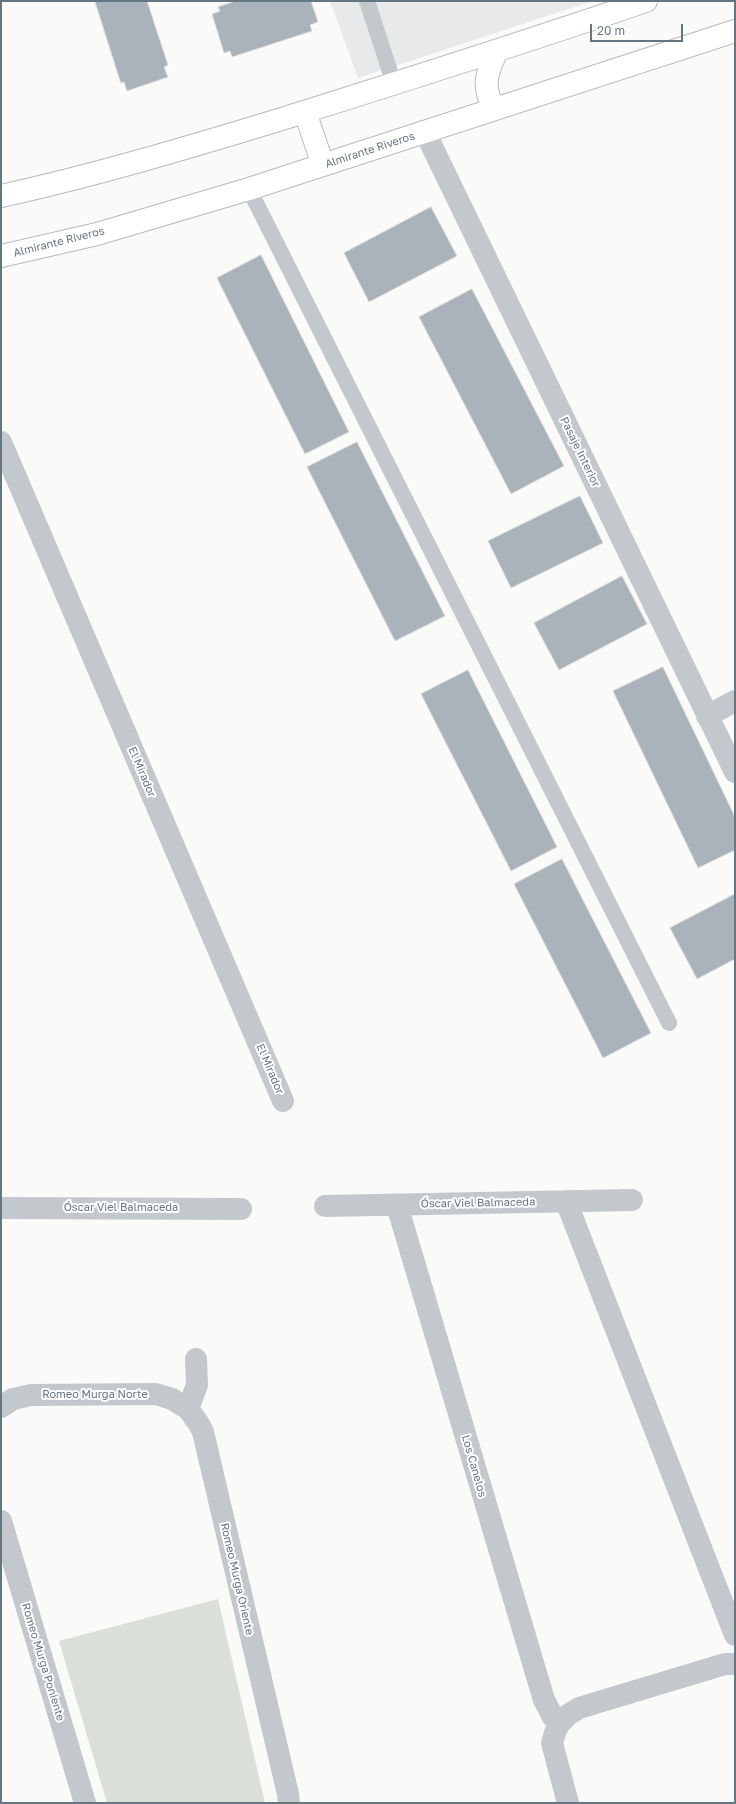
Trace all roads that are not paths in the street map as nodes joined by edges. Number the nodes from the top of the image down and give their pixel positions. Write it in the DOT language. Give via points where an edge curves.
graph roads {
  1 [pos="367,1"];
  2 [pos="646,1"];
  3 [pos="620,5"];
  4 [pos="733,35"];
  5 [pos="497,51"];
  6 [pos="394,84"];
  7 [pos="494,109"];
  8 [pos="305,112"];
  9 [pos="425,132"];
  10 [pos="323,165"];
  11 [pos="249,189"];
  12 [pos="1,196"];
  13 [pos="1,256"];
  14 [pos="1,442"];
  15 [pos="735,701"];
  16 [pos="708,716"];
  17 [pos="735,772"];
  18 [pos="669,1023"];
  19 [pos="283,1101"];
  20 [pos="632,1200"];
  21 [pos="566,1201"];
  22 [pos="397,1205"];
  23 [pos="325,1206"];
  24 [pos="1,1208"];
  25 [pos="241,1209"];
  26 [pos="196,1359"];
  27 [pos="1,1407"];
  28 [pos="188,1409"];
  29 [pos="1,1521"];
  30 [pos="735,1634"];
  31 [pos="735,1664"];
  32 [pos="559,1724"];
  33 [pos="85,1803"];
  34 [pos="289,1803"];
  35 [pos="568,1803"];
  1 -- 6 [label="lane"];
  2 -- 3 [label="main road"];
  3 -- 5 [label="main road"];
  4 -- 7 [label="main road, Almirante Riveros"];
  5 -- 6 [label="main road"];
  5 -- 7 [label="main road" via="487,70 489,99"];
  6 -- 8 [label="main road"];
  7 -- 9 [label="main road, Almirante Riveros"];
  8 -- 10 [label="main road"];
  8 -- 12 [label="main road" via="94,173"];
  9 -- 10 [label="main road, Almirante Riveros"];
  9 -- 16 [label="street, Pasaje Interior"];
  10 -- 11 [label="main road, Almirante Riveros"];
  11 -- 13 [label="main road, Almirante Riveros" via="97,234"];
  11 -- 18 [label="lane"];
  14 -- 19 [label="street, El Mirador"];
  15 -- 16 [label="street"];
  16 -- 17 [label="street, Pasaje Interior"];
  20 -- 21 [label="street, Óscar Viel Balmaceda"];
  21 -- 22 [label="street, Óscar Viel Balmaceda"];
  21 -- 30 [label="street"];
  22 -- 23 [label="street, Óscar Viel Balmaceda"];
  22 -- 32 [label="street, Los Canelos" via="544,1700"];
  24 -- 25 [label="street, Óscar Viel Balmaceda"];
  26 -- 28 [label="street" via="197,1386"];
  27 -- 28 [label="street, Romeo Murga Norte" via="13,1399 31,1395 156,1394 172,1399"];
  28 -- 34 [label="street, Romeo Murga Oriente" via="202,1432"];
  29 -- 33 [label="street, Romeo Murga Poniente"];
  31 -- 32 [label="street" via="725,1664 579,1708 568,1714"];
  32 -- 35 [label="street" via="552,1743"];
}
